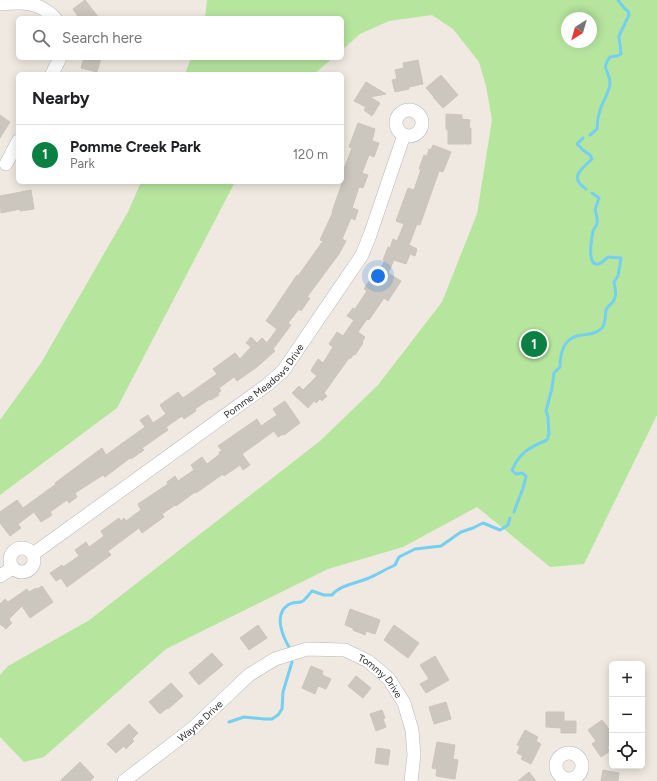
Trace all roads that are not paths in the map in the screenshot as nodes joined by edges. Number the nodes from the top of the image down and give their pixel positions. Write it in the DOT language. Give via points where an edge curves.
graph roads {
  1 [pos="0,4"];
  2 [pos="52,16"];
  3 [pos="59,60"];
  4 [pos="53,72"];
  5 [pos="404,135"];
  6 [pos="16,145"];
  7 [pos="6,164"];
  8 [pos="33,554"];
  9 [pos="12,568"];
  10 [pos="0,576"];
  11 [pos="275,659"];
  12 [pos="124,781"];
  13 [pos="411,781"];
  1 -- 2 [label="street" via="34,4"];
  3 -- 4 [label="street"];
  5 -- 8 [label="street, Pomme Meadows Drive" via="362,255 283,371 268,385"];
  6 -- 7 [label="street"];
  8 -- 9 [label="street" via="35,563 29,571 20,573"];
  8 -- 9 [label="street" via="25,548 15,550 10,558"];
  9 -- 10 [label="street"];
  11 -- 12 [label="street, Wayne Drive" via="249,675 193,728"];
  11 -- 13 [label="street, Tommy Drive" via="307,649 344,650 368,661 389,679 404,703 412,730 414,755"];
}
